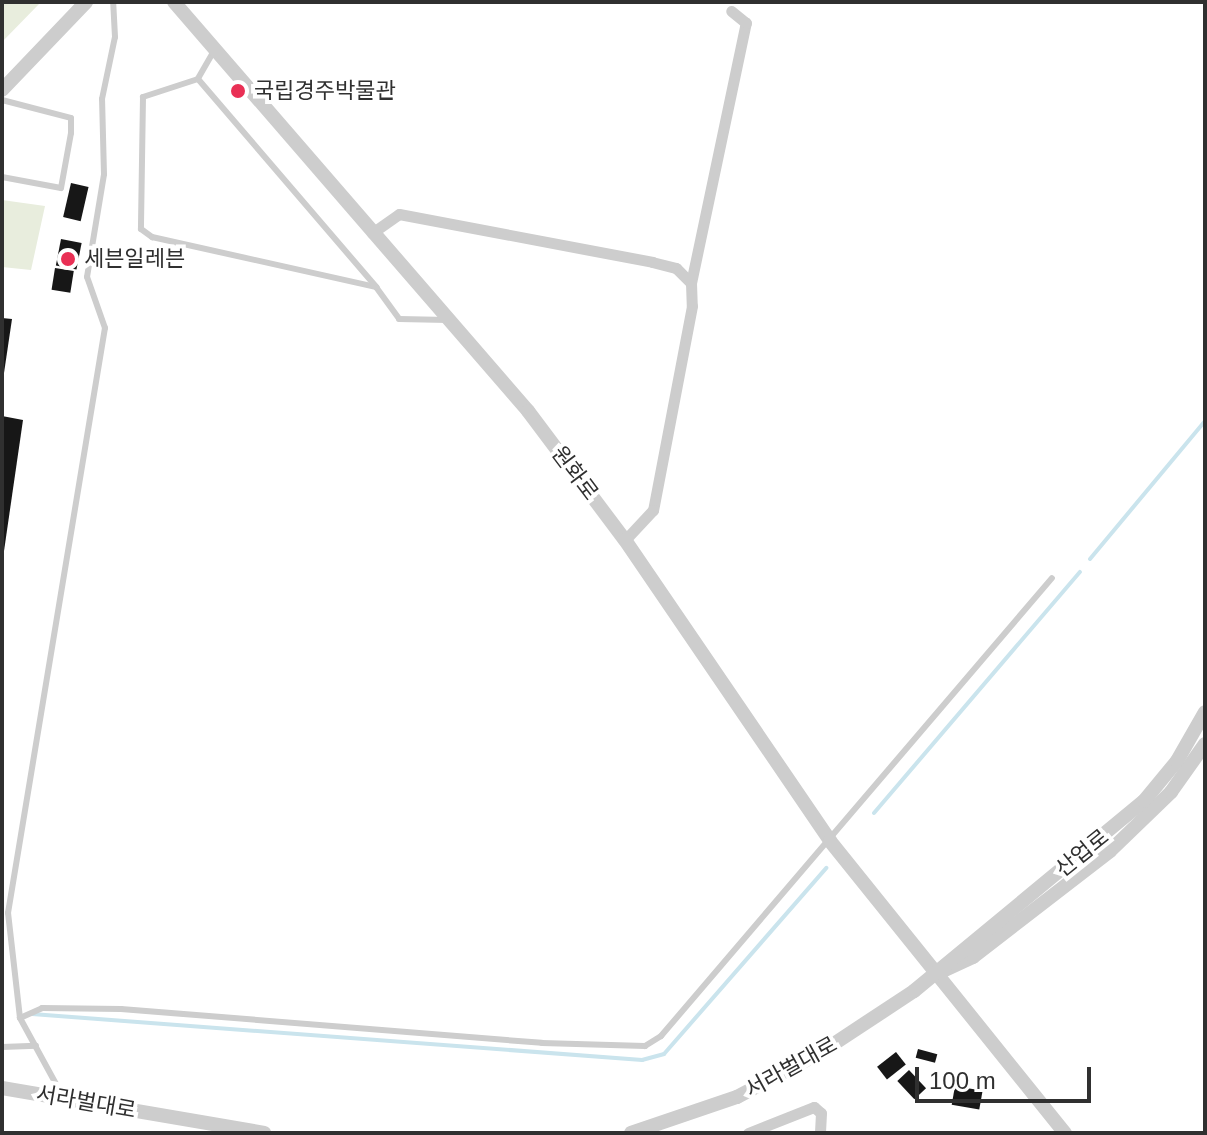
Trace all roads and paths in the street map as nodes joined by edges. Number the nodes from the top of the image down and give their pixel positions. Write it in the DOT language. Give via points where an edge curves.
graph roads {
  1 [pos="86,2"];
  2 [pos="113,2"];
  3 [pos="174,2"];
  4 [pos="731,11"];
  5 [pos="215,49"];
  6 [pos="198,79"];
  7 [pos="2,90"];
  8 [pos="2,100"];
  9 [pos="2,177"];
  10 [pos="372,233"];
  11 [pos="691,283"];
  12 [pos="376,287"];
  13 [pos="449,320"];
  14 [pos="625,540"];
  15 [pos="1052,578"];
  16 [pos="1205,712"];
  17 [pos="1205,744"];
  18 [pos="830,841"];
  19 [pos="937,973"];
  20 [pos="20,1018"];
  21 [pos="36,1046"];
  22 [pos="2,1047"];
  23 [pos="2,1088"];
  24 [pos="64,1099"];
  25 [pos="638,1132"];
  26 [pos="264,1133"];
  27 [pos="748,1133"];
  28 [pos="820,1133"];
  29 [pos="1065,1133"];
  1 -- 7 [label="street"];
  2 -- 20 [label="lane" via="115,37 102,99 103,184 87,277 105,328 9,899"];
  3 -- 5 [label="street, 원화로"];
  4 -- 11 [label="street" via="746,23"];
  5 -- 6 [label="lane"];
  5 -- 10 [label="street, 원화로"];
  6 -- 12 [label="lane"];
  6 -- 12 [label="lane" via="143,97 141,229 152,237"];
  8 -- 9 [label="lane" via="71,118 61,188"];
  10 -- 11 [label="street" via="399,214 652,262 676,268"];
  10 -- 13 [label="street, 원화로"];
  11 -- 14 [label="street" via="692,306 653,510"];
  12 -- 13 [label="lane" via="399,319"];
  13 -- 14 [label="street, 원화로" via="528,411"];
  14 -- 18 [label="street, 원화로"];
  15 -- 18 [label="lane"];
  16 -- 19 [label="street, 산업로" via="1177,761 1144,801 964,945"];
  17 -- 19 [label="street, 산업로" via="1171,792 1110,851 973,957"];
  18 -- 19 [label="street, 원화로"];
  18 -- 20 [label="lane" via="661,1036 645,1046 542,1043 121,1009 42,1008"];
  19 -- 25 [label="street, 서라벌대로" via="823,1051 737,1097"];
  19 -- 29 [label="street"];
  20 -- 21 [label="lane"];
  21 -- 22 [label="lane"];
  21 -- 24 [label="lane"];
  23 -- 24 [label="street, 서라벌대로"];
  24 -- 26 [label="street, 서라벌대로"];
  27 -- 28 [label="street" via="814,1107 821,1113"];
}
